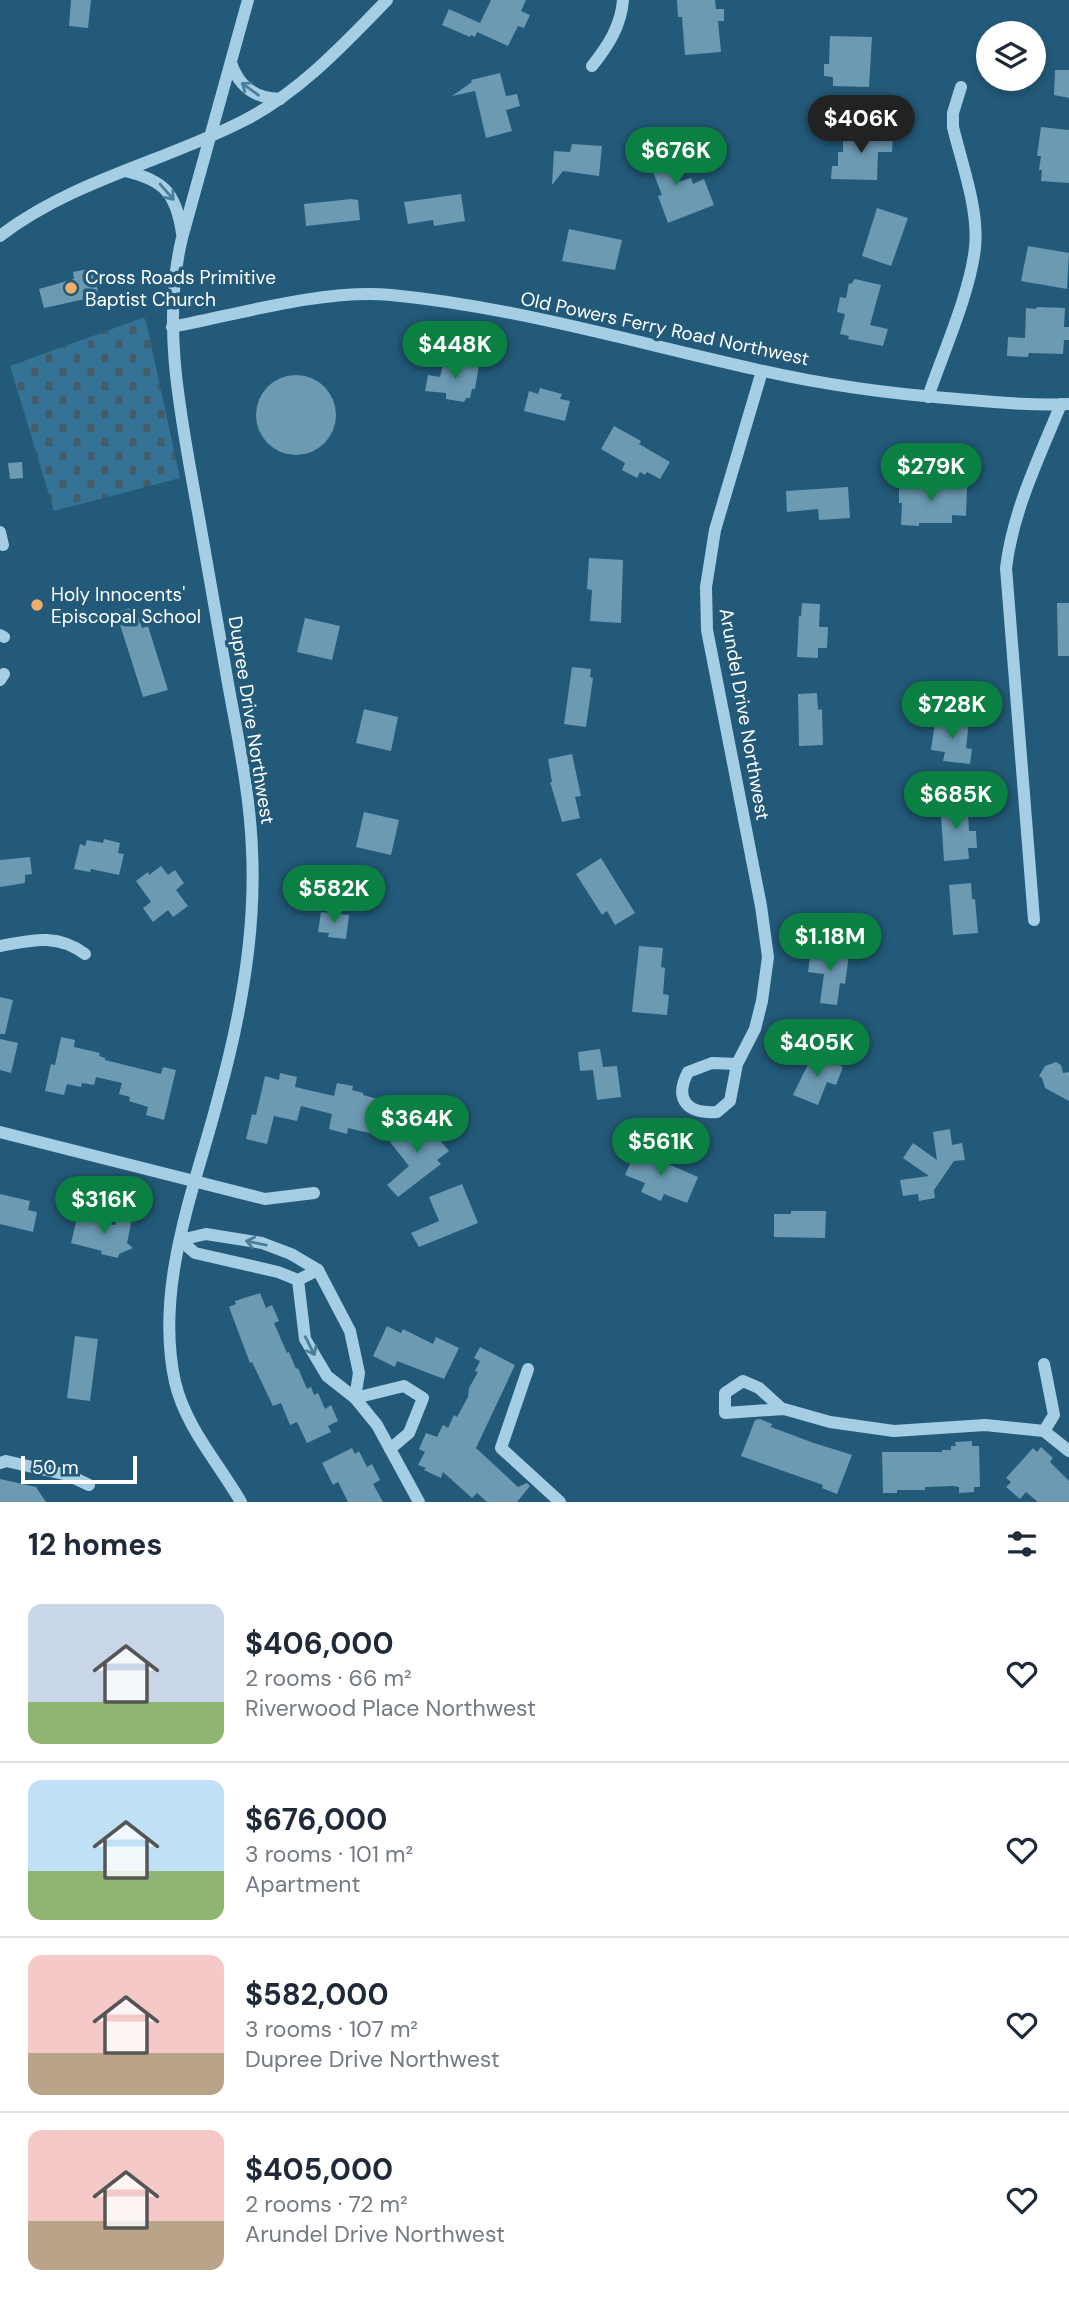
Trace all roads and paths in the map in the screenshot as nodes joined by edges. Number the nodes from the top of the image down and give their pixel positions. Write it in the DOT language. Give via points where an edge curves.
graph roads {
  1 [pos="248,0"];
  2 [pos="387,0"];
  3 [pos="624,0"];
  4 [pos="231,63"];
  5 [pos="592,66"];
  6 [pos="961,87"];
  7 [pos="280,99"];
  8 [pos="212,135"];
  9 [pos="124,171"];
  10 [pos="0,236"];
  11 [pos="183,237"];
  12 [pos="172,327"];
  13 [pos="762,371"];
  14 [pos="928,397"];
  15 [pos="1065,404"];
  16 [pos="1034,920"];
  17 [pos="0,946"];
  18 [pos="85,954"];
  19 [pos="737,1064"];
  20 [pos="0,1132"];
  21 [pos="195,1182"];
  22 [pos="314,1194"];
  23 [pos="180,1240"];
  24 [pos="318,1270"];
  25 [pos="298,1280"];
  26 [pos="1044,1364"];
  27 [pos="528,1369"];
  28 [pos="355,1398"];
  29 [pos="782,1409"];
  30 [pos="1044,1431"];
  31 [pos="390,1449"];
  32 [pos="1069,1451"];
  33 [pos="2,1459"];
  34 [pos="89,1485"];
  35 [pos="241,1502"];
  36 [pos="419,1502"];
  37 [pos="560,1502"];
  1 -- 4 [label="street, Dupree Drive Northwest"];
  2 -- 7 [label="street" via="316,71"];
  3 -- 5 [label="street" via="617,29"];
  7 -- 4 [label="street, one-way" via="248,90"];
  4 -- 8 [label="street, Dupree Drive Northwest"];
  6 -- 14 [label="street" via="953,127 974,215 975,247 969,278"];
  7 -- 8 [label="street"];
  8 -- 9 [label="street"];
  8 -- 11 [label="street, Dupree Drive Northwest"];
  9 -- 10 [label="street" via="41,207"];
  9 -- 11 [label="street, one-way" via="164,187 177,206"];
  11 -- 12 [label="street, Dupree Drive Northwest" via="173,284"];
  12 -- 13 [label="street, Old Powers Ferry Road Northwest" via="334,295 390,295 505,312"];
  12 -- 21 [label="street, Dupree Drive Northwest" via="187,452 246,778 253,854 246,965 220,1092"];
  13 -- 14 [label="street, Old Powers Ferry Road Northwest"];
  13 -- 19 [label="street, Arundel Drive Northwest" via="715,530 706,587 707,630 768,957 755,1029"];
  14 -- 15 [label="street, Old Powers Ferry Road Northwest"];
  15 -- 16 [label="street" via="1017,513 1006,568"];
  17 -- 18 [label="street" via="51,939"];
  19 -- 19 [label="street, Arundel Drive Northwest" via="712,1063 688,1072 682,1094 686,1104 700,1113 718,1112 730,1101"];
  20 -- 21 [label="street"];
  21 -- 22 [label="street" via="265,1199"];
  21 -- 23 [label="street, Dupree Drive Northwest"];
  24 -- 23 [label="street, one-way" via="262,1244 206,1234"];
  23 -- 25 [label="street" via="195,1253"];
  23 -- 35 [label="street, Dupree Drive Northwest" via="170,1304 169,1342 176,1384 195,1433"];
  24 -- 25 [label="street"];
  24 -- 28 [label="street" via="350,1331 359,1373"];
  25 -- 28 [label="street, one-way" via="305,1339 327,1376"];
  26 -- 30 [label="street" via="1054,1415"];
  27 -- 37 [label="street" via="501,1448"];
  28 -- 31 [label="street"];
  28 -- 31 [label="street" via="404,1386 423,1398 409,1433"];
  29 -- 30 [label="street" via="894,1432 985,1425"];
  30 -- 32 [label="street"];
  31 -- 36 [label="street"];
  33 -- 34 [label="street" via="68,1475"];
}
